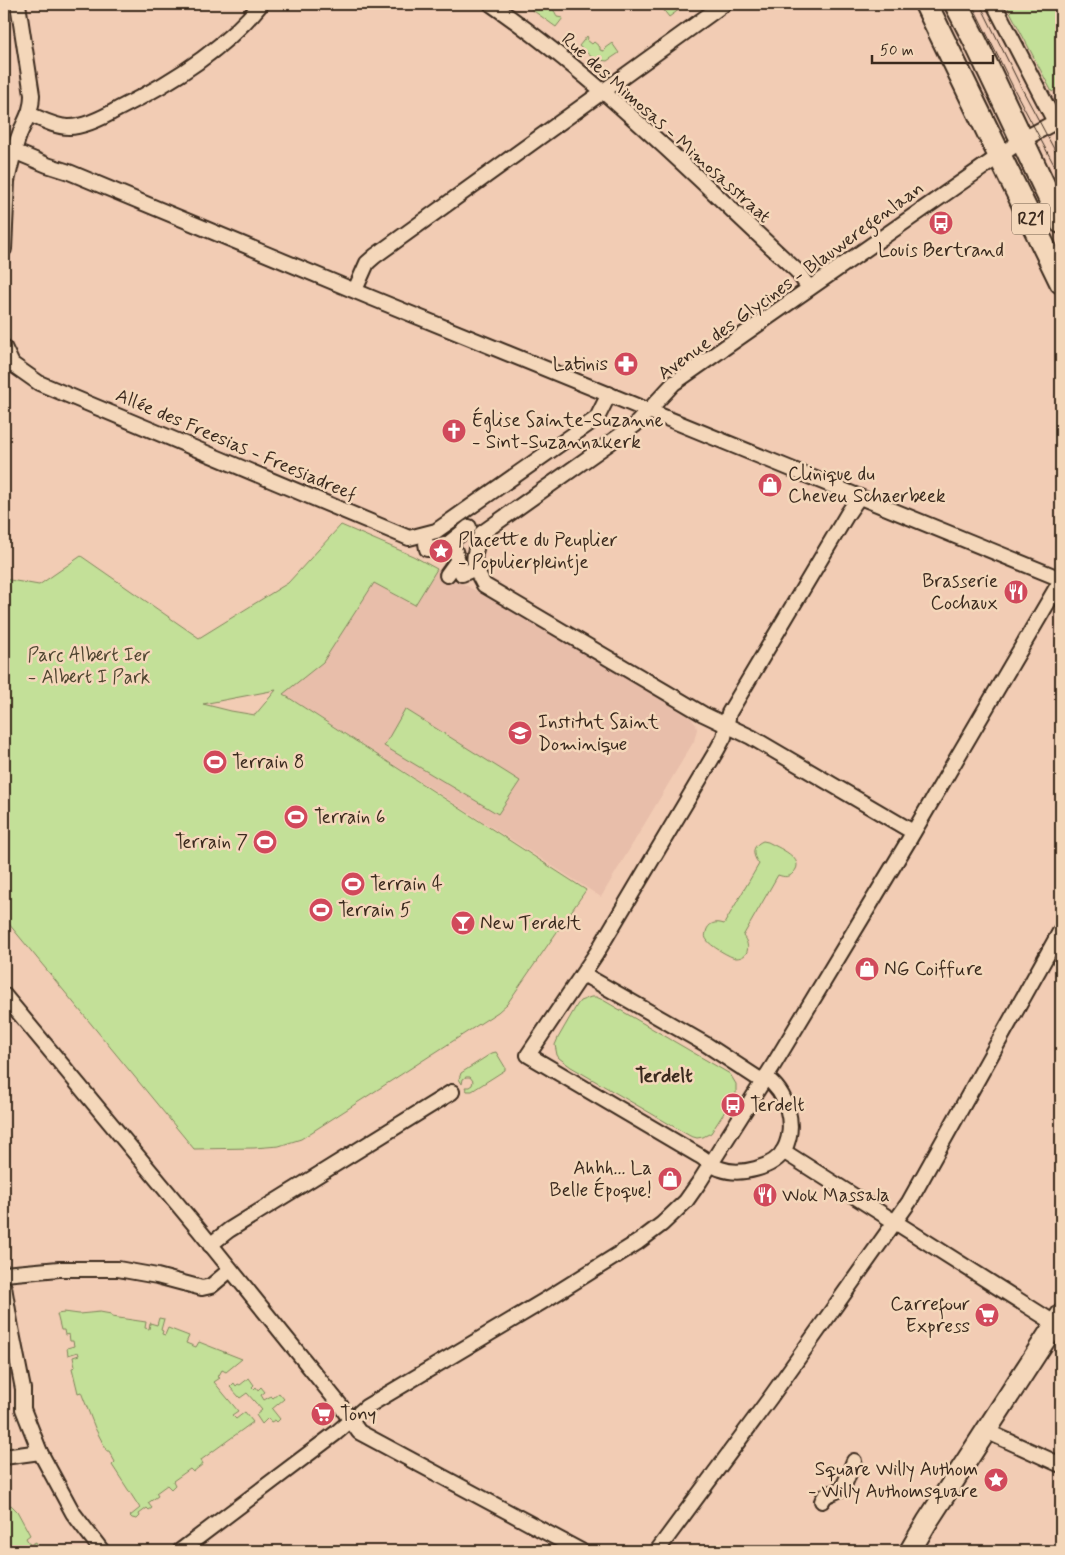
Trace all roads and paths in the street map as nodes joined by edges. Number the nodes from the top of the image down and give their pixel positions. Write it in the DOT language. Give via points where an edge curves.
graph roads {
  1 [pos="18,4"];
  2 [pos="261,4"];
  3 [pos="490,4"];
  4 [pos="724,4"];
  5 [pos="926,4"];
  6 [pos="956,4"];
  7 [pos="994,4"];
  8 [pos="603,92"];
  9 [pos="29,114"];
  10 [pos="1059,118"];
  11 [pos="1022,140"];
  12 [pos="9,149"];
  13 [pos="1000,156"];
  14 [pos="1061,222"];
  15 [pos="4,249"];
  16 [pos="1061,282"];
  17 [pos="809,288"];
  18 [pos="355,290"];
  19 [pos="4,349"];
  20 [pos="609,394"];
  21 [pos="649,410"];
  22 [pos="859,496"];
  23 [pos="464,512"];
  24 [pos="469,527"];
  25 [pos="482,533"];
  26 [pos="426,543"];
  27 [pos="448,544"];
  28 [pos="457,561"];
  29 [pos="469,572"];
  30 [pos="447,575"];
  31 [pos="1061,580"];
  32 [pos="726,726"];
  33 [pos="913,832"];
  34 [pos="1061,930"];
  35 [pos="583,974"];
  36 [pos="4,995"];
  37 [pos="764,1079"];
  38 [pos="452,1092"];
  39 [pos="784,1151"];
  40 [pos="711,1163"];
  41 [pos="895,1222"];
  42 [pos="210,1244"];
  43 [pos="230,1270"];
  44 [pos="4,1274"];
  45 [pos="4,1287"];
  46 [pos="1058,1320"];
  47 [pos="351,1420"];
  48 [pos="986,1431"];
  49 [pos="40,1452"];
  50 [pos="4,1457"];
  51 [pos="854,1461"];
  52 [pos="1061,1465"];
  53 [pos="822,1501"];
  54 [pos="102,1551"];
  55 [pos="180,1551"];
  56 [pos="581,1551"];
  57 [pos="657,1551"];
  58 [pos="910,1551"];
  1 -- 9 [label="street" via="32,95"];
  2 -- 9 [label="street" via="222,44 188,69 154,92 95,121 68,127"];
  3 -- 8 [label="street, Rue des Mimosas - Mimosasstraat"];
  4 -- 8 [label="street"];
  5 -- 13 [label="main road, R21"];
  6 -- 11 [label="main road, R21"];
  7 -- 10 [label="street"];
  8 -- 17 [label="street, Rue des Mimosas - Mimosasstraat" via="797,271"];
  8 -- 18 [label="street" via="375,256 367,263"];
  9 -- 12 [label="street" via="20,135"];
  10 -- 11 [label="street, Avenue des Glycines - Blauweregenlaan"];
  11 -- 13 [label="street, Avenue des Glycines - Blauweregenlaan"];
  11 -- 14 [label="main road, R21"];
  12 -- 15 [label="street"];
  12 -- 18 [label="street"];
  13 -- 16 [label="main road, R21"];
  13 -- 17 [label="street, Avenue des Glycines - Blauweregenlaan"];
  17 -- 21 [label="street, Avenue des Glycines - Blauweregenlaan" via="674,383"];
  18 -- 20 [label="street"];
  19 -- 23 [label="street, Allée des Freesias - Freesiadreef" via="12,364 38,383 409,538 436,531"];
  20 -- 21 [label="street"];
  20 -- 23 [label="street" via="597,418"];
  21 -- 22 [label="street"];
  21 -- 25 [label="street, Avenue des Glycines - Blauweregenlaan" via="635,425"];
  22 -- 31 [label="street"];
  22 -- 32 [label="street" via="730,713"];
  23 -- 25 [label="street"];
  24 -- 27 [label="street"];
  25 -- 32 [label="street" via="474,550 475,570 484,585"];
  26 -- 27 [label="street" via="427,549"];
  27 -- 28 [label="street"];
  28 -- 29 [label="street" via="462,574"];
  28 -- 30 [label="street"];
  31 -- 33 [label="street"];
  32 -- 33 [label="street" via="751,737"];
  32 -- 35 [label="street" via="718,750"];
  33 -- 37 [label="street"];
  34 -- 41 [label="street"];
  35 -- 37 [label="street"];
  35 -- 40 [label="street" via="528,1055"];
  36 -- 42 [label="street"];
  37 -- 39 [label="street" via="772,1082 787,1107 790,1120"];
  37 -- 40 [label="street"];
  38 -- 42 [label="street"];
  39 -- 40 [label="street" via="754,1171 734,1172"];
  39 -- 41 [label="street"];
  40 -- 47 [label="street" via="686,1201 638,1242 366,1407"];
  41 -- 46 [label="street"];
  41 -- 57 [label="street"];
  42 -- 43 [label="street"];
  43 -- 44 [label="street" via="211,1286 202,1288 118,1269 59,1269"];
  43 -- 47 [label="street"];
  45 -- 49 [label="street" via="23,1389 23,1409"];
  46 -- 48 [label="street"];
  47 -- 55 [label="street"];
  47 -- 56 [label="street" via="359,1432"];
  48 -- 52 [label="street"];
  48 -- 58 [label="street"];
  49 -- 50 [label="street"];
  49 -- 54 [label="street" via="73,1513"];
  51 -- 53 [label="street" via="843,1488"];
}
